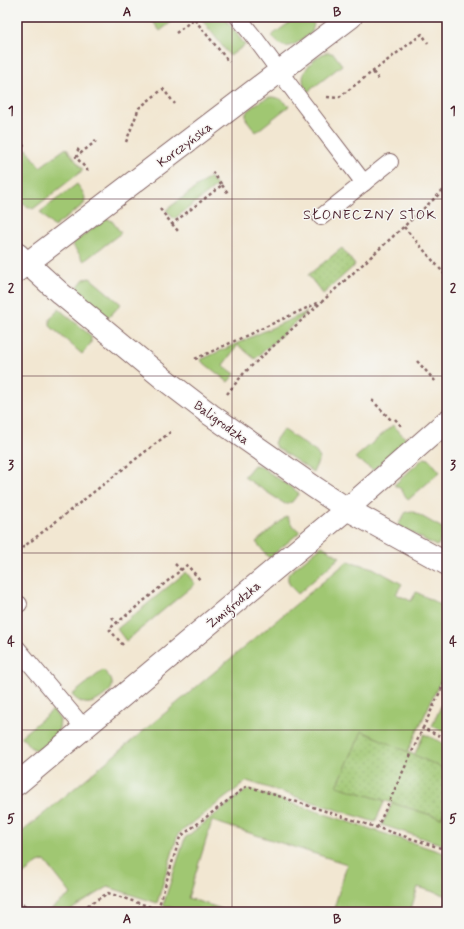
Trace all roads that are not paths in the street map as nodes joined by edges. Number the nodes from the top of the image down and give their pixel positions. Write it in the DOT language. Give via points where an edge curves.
graph roads {
  1 [pos="238,17"];
  2 [pos="352,17"];
  3 [pos="280,72"];
  4 [pos="390,162"];
  5 [pos="364,183"];
  6 [pos="321,217"];
  7 [pos="20,263"];
  8 [pos="447,421"];
  9 [pos="347,509"];
  10 [pos="447,564"];
  11 [pos="17,648"];
  12 [pos="84,728"];
  13 [pos="17,784"];
  1 -- 3 [label="lane"];
  2 -- 3 [label="street, Korczyńska"];
  3 -- 5 [label="lane"];
  3 -- 7 [label="street, Korczyńska"];
  4 -- 5 [label="lane"];
  5 -- 6 [label="lane"];
  7 -- 9 [label="street, Baligrodzka" via="211,415"];
  8 -- 9 [label="street, Żmigrodzka"];
  9 -- 10 [label="street, Baligrodzka"];
  9 -- 12 [label="street, Żmigrodzka"];
  11 -- 12 [label="lane"];
  12 -- 13 [label="street, Żmigrodzka"];
}
